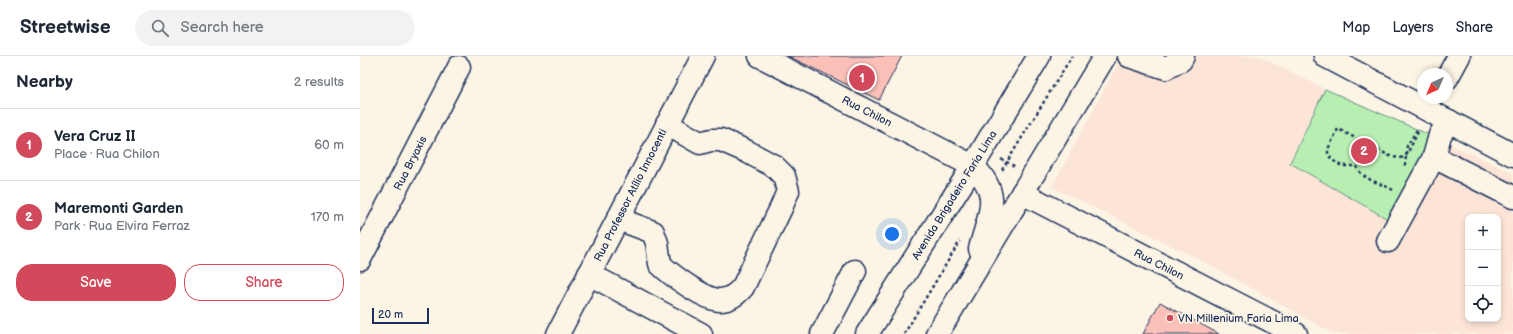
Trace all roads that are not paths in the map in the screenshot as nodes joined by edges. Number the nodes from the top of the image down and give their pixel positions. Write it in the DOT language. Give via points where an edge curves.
graph roads {
  1 [pos="703,56"];
  2 [pos="760,56"];
  3 [pos="1039,56"];
  4 [pos="1105,56"];
  5 [pos="1129,56"];
  6 [pos="1183,56"];
  7 [pos="1325,56"];
  8 [pos="1459,56"];
  9 [pos="459,67"];
  10 [pos="1452,68"];
  11 [pos="1417,97"];
  12 [pos="1433,104"];
  13 [pos="1449,121"];
  14 [pos="667,124"];
  15 [pos="1513,155"];
  16 [pos="978,157"];
  17 [pos="1434,157"];
  18 [pos="1027,185"];
  19 [pos="1513,197"];
  20 [pos="618,218"];
  21 [pos="1388,241"];
  22 [pos="360,259"];
  23 [pos="976,268"];
  24 [pos="855,271"];
  25 [pos="589,274"];
  26 [pos="558,334"];
  27 [pos="701,334"];
  28 [pos="822,334"];
  29 [pos="867,334"];
  30 [pos="937,334"];
  31 [pos="1296,334"];
  1 -- 14 [label="street, Rua Professor Atílio Innocenti"];
  2 -- 16 [label="street, Rua Chilon"];
  3 -- 16 [label="street, Avenida Brigadeiro Faria Lima"];
  4 -- 18 [label="street"];
  5 -- 6 [label="street" via="1166,68 1181,60"];
  7 -- 11 [label="street"];
  8 -- 10 [label="street"];
  9 -- 22 [label="street, Rua Bryaxis"];
  12 -- 13 [label="street"];
  13 -- 15 [label="street"];
  13 -- 17 [label="street" via="1440,135"];
  14 -- 20 [label="street, Rua Professor Atílio Innocenti"];
  14 -- 20 [label="street" via="700,143 720,140 746,151 774,166 784,176 788,191 743,286 737,294 722,300 714,299 687,286 660,264 653,232"];
  16 -- 23 [label="street" via="991,190 992,202"];
  16 -- 29 [label="street, Avenida Brigadeiro Faria Lima"];
  17 -- 19 [label="street"];
  17 -- 21 [label="street"];
  18 -- 23 [label="street"];
  18 -- 31 [label="street, Rua Chilon"];
  20 -- 25 [label="street, Rua Professor Atílio Innocenti"];
  23 -- 30 [label="street"];
  24 -- 28 [label="street"];
  25 -- 26 [label="street, Rua Professor Atílio Innocenti"];
  25 -- 27 [label="street"];
}
